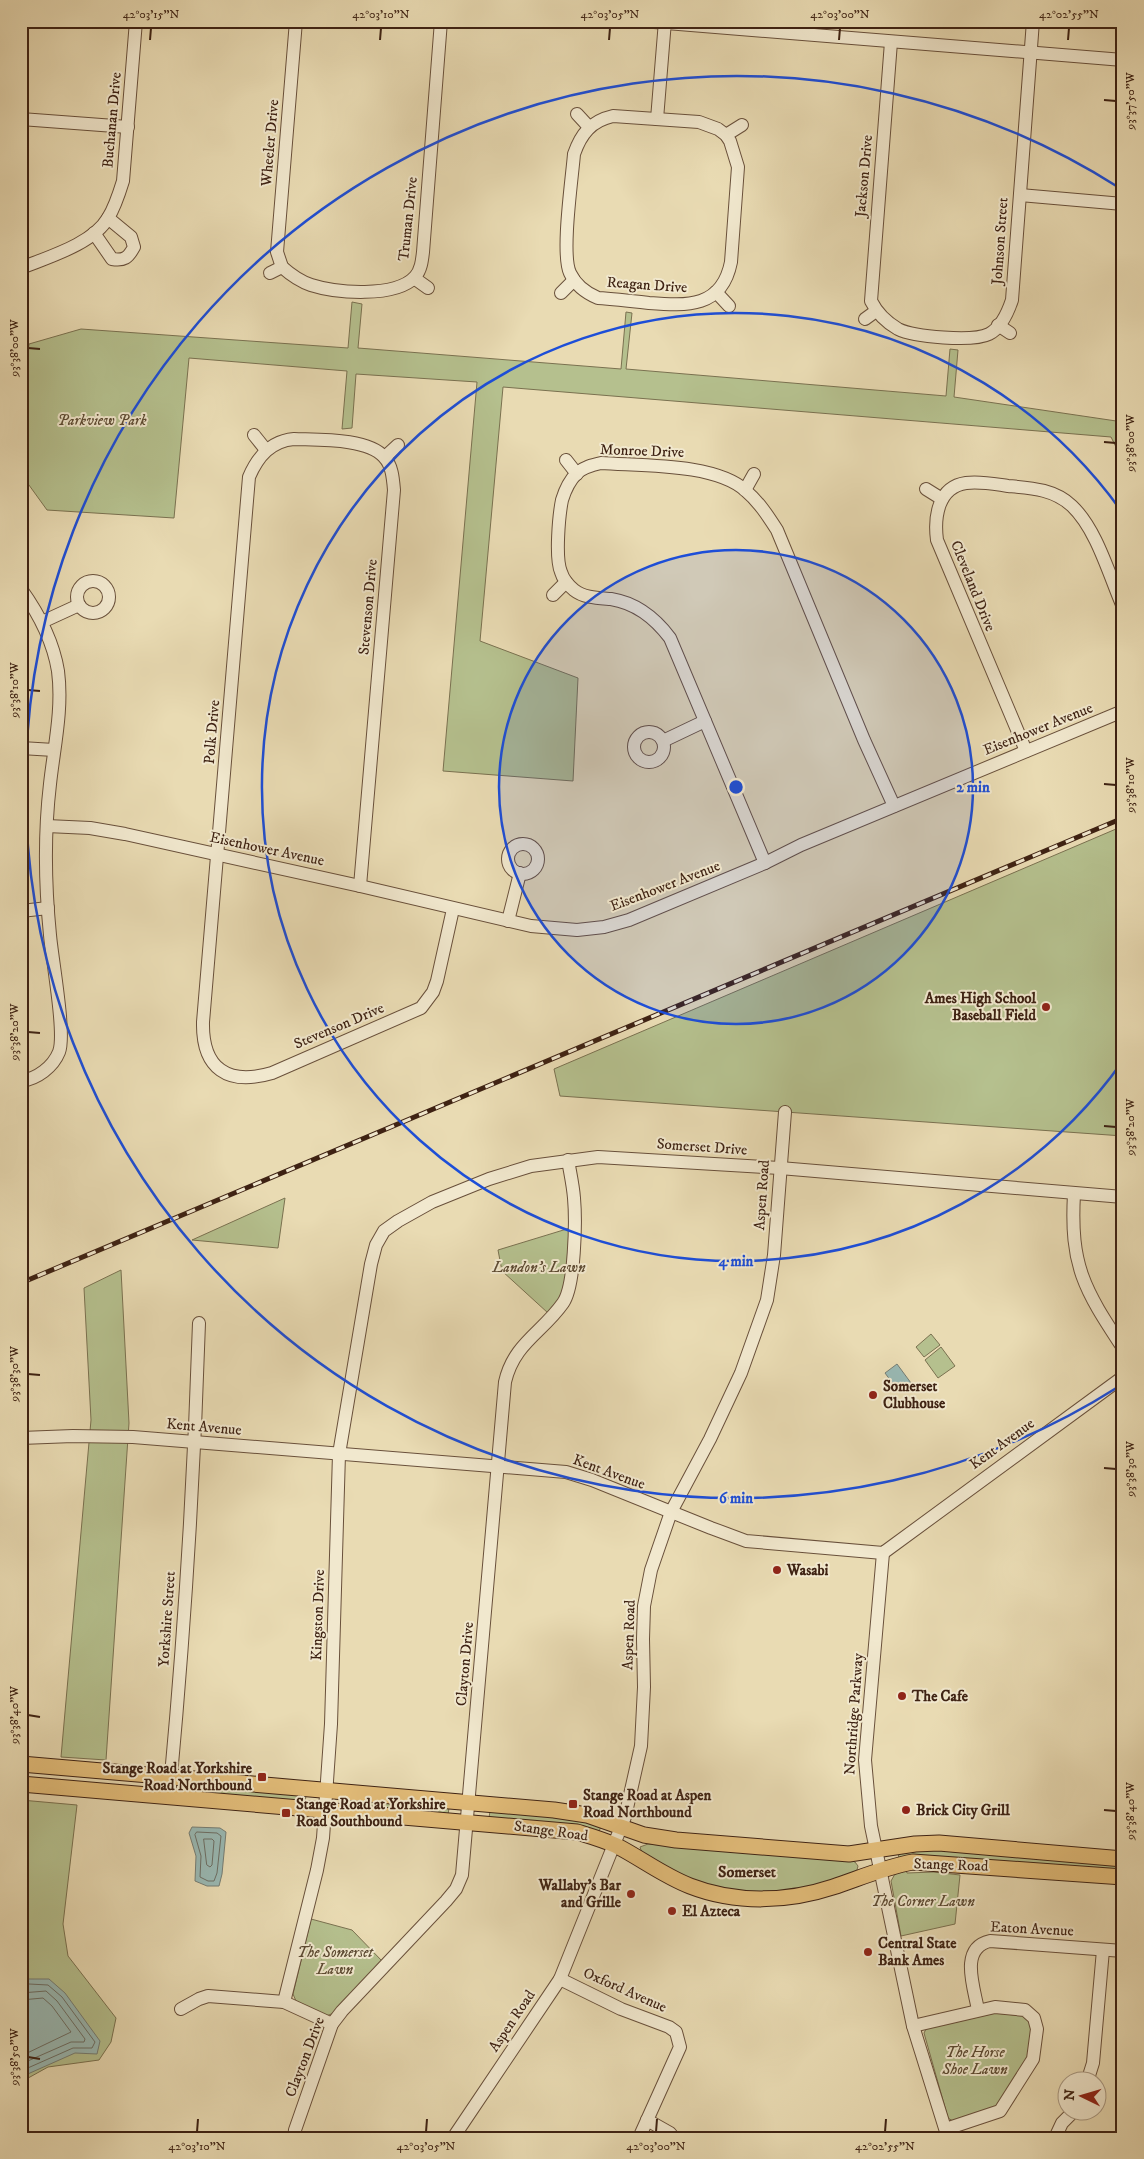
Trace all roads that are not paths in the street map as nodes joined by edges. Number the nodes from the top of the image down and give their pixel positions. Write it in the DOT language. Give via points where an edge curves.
graph roads {
  1 [pos="136,21"];
  2 [pos="296,21"];
  3 [pos="441,21"];
  4 [pos="642,21"];
  5 [pos="1033,21"];
  6 [pos="665,22"];
  7 [pos="892,42"];
  8 [pos="1031,53"];
  9 [pos="1123,60"];
  10 [pos="578,114"];
  11 [pos="21,119"];
  12 [pos="658,119"];
  13 [pos="742,125"];
  14 [pos="589,127"];
  15 [pos="128,128"];
  16 [pos="726,135"];
  17 [pos="1020,195"];
  18 [pos="1123,204"];
  19 [pos="108,218"];
  20 [pos="94,234"];
  21 [pos="282,267"];
  22 [pos="21,268"];
  23 [pos="270,273"];
  24 [pos="414,278"];
  25 [pos="574,280"];
  26 [pos="428,288"];
  27 [pos="716,292"];
  28 [pos="561,293"];
  29 [pos="729,306"];
  30 [pos="876,312"];
  31 [pos="865,319"];
  32 [pos="998,326"];
  33 [pos="1010,333"];
  34 [pos="254,435"];
  35 [pos="398,445"];
  36 [pos="266,450"];
  37 [pos="385,457"];
  38 [pos="566,460"];
  39 [pos="577,474"];
  40 [pos="754,474"];
  41 [pos="926,489"];
  42 [pos="745,490"];
  43 [pos="942,499"];
  44 [pos="566,582"];
  45 [pos="21,589"];
  46 [pos="553,595"];
  47 [pos="79,605"];
  48 [pos="1123,607"];
  49 [pos="42,622"];
  50 [pos="1123,711"];
  51 [pos="705,721"];
  52 [pos="663,741"];
  53 [pos="21,748"];
  54 [pos="54,750"];
  55 [pos="1026,751"];
  56 [pos="894,806"];
  57 [pos="47,826"];
  58 [pos="219,855"];
  59 [pos="765,863"];
  60 [pos="520,874"];
  61 [pos="360,886"];
  62 [pos="48,908"];
  63 [pos="453,909"];
  64 [pos="21,911"];
  65 [pos="508,921"];
  66 [pos="203,1022"];
  67 [pos="21,1081"];
  68 [pos="786,1112"];
  69 [pos="568,1160"];
  70 [pos="780,1168"];
  71 [pos="1074,1194"];
  72 [pos="1123,1198"];
  73 [pos="384,1231"];
  74 [pos="199,1324"];
  75 [pos="1123,1348"];
  76 [pos="1123,1377"];
  77 [pos="21,1438"];
  78 [pos="195,1443"];
  79 [pos="339,1454"];
  80 [pos="499,1467"];
  81 [pos="671,1512"];
  82 [pos="882,1553"];
  83 [pos="21,1764"];
  84 [pos="170,1778"];
  85 [pos="21,1784"];
  86 [pos="327,1791"];
  87 [pos="168,1797"];
  88 [pos="470,1803"];
  89 [pos="325,1810"];
  90 [pos="468,1822"];
  91 [pos="621,1828"];
  92 [pos="615,1845"];
  93 [pos="876,1850"];
  94 [pos="1123,1859"];
  95 [pos="879,1870"];
  96 [pos="1123,1877"];
  97 [pos="1104,1950"];
  98 [pos="1123,1951"];
  99 [pos="560,1979"];
  100 [pos="284,2002"];
  101 [pos="181,2009"];
  102 [pos="978,2010"];
  103 [pos="332,2024"];
  104 [pos="913,2026"];
  105 [pos="1091,2072"];
  106 [pos="647,2120"];
  107 [pos="1063,2122"];
  108 [pos="947,2133"];
  109 [pos="294,2138"];
  110 [pos="453,2138"];
  111 [pos="639,2138"];
  112 [pos="674,2138"];
  113 [pos="1055,2138"];
  1 -- 15 [label="street, Buchanan Drive"];
  2 -- 21 [label="street, Wheeler Drive" via="277,252"];
  3 -- 24 [label="street, Truman Drive" via="423,252 421,267"];
  4 -- 6 [label="street"];
  5 -- 8 [label="street, Johnson Street"];
  6 -- 7 [label="street"];
  6 -- 12 [label="street"];
  7 -- 8 [label="street"];
  7 -- 30 [label="street, Jackson Drive" via="871,289 871,301"];
  8 -- 9 [label="street"];
  8 -- 17 [label="street, Johnson Street"];
  10 -- 14 [label="street"];
  11 -- 15 [label="street"];
  12 -- 14 [label="street" via="613,116"];
  12 -- 16 [label="street" via="709,125"];
  13 -- 16 [label="street"];
  14 -- 25 [label="street" via="574,154 567,247 569,272"];
  15 -- 19 [label="street, Buchanan Drive" via="123,182"];
  16 -- 27 [label="street" via="738,167 729,274"];
  17 -- 18 [label="street"];
  17 -- 32 [label="street, Johnson Street" via="1012,300 1007,315"];
  19 -- 20 [label="street, Buchanan Drive"];
  19 -- 20 [label="street" via="131,237 134,247 129,257 121,261 112,259"];
  20 -- 22 [label="street, Buchanan Drive" via="70,248"];
  21 -- 23 [label="street"];
  21 -- 24 [label="street, Truman Drive" via="295,278 326,288 376,292"];
  24 -- 26 [label="street"];
  25 -- 27 [label="street, Reagan Drive" via="587,293 598,298 681,306 706,300"];
  25 -- 28 [label="street"];
  27 -- 29 [label="street"];
  30 -- 31 [label="street"];
  30 -- 32 [label="street" via="898,329 916,334 976,338 991,333"];
  32 -- 33 [label="street"];
  34 -- 36 [label="street"];
  35 -- 37 [label="street"];
  36 -- 37 [label="street" via="283,440 294,439 364,445"];
  36 -- 58 [label="street, Polk Drive" via="249,476"];
  37 -- 61 [label="street, Stevenson Drive" via="394,490"];
  38 -- 39 [label="street"];
  39 -- 42 [label="street, Monroe Drive" via="587,466 601,463 689,469 729,480"];
  39 -- 44 [label="street" via="568,484 562,500 558,553 560,571"];
  40 -- 42 [label="street"];
  41 -- 43 [label="street"];
  42 -- 56 [label="street, Monroe Drive" via="777,530"];
  43 -- 48 [label="street" via="956,486 975,482 1034,488 1062,498 1081,516 1092,533"];
  43 -- 55 [label="street, Cleveland Drive" via="935,518 937,540"];
  44 -- 46 [label="street"];
  44 -- 51 [label="street" via="590,597 637,608 659,624 670,638"];
  45 -- 49 [label="street"];
  47 -- 49 [label="street"];
  49 -- 54 [label="street" via="53,650 60,691"];
  50 -- 55 [label="street, Eisenhower Avenue"];
  51 -- 52 [label="street"];
  51 -- 59 [label="street"];
  53 -- 54 [label="street"];
  54 -- 57 [label="street"];
  55 -- 56 [label="street, Eisenhower Avenue"];
  56 -- 59 [label="street, Eisenhower Avenue"];
  57 -- 58 [label="street, Eisenhower Avenue" via="90,828"];
  57 -- 62 [label="street"];
  58 -- 61 [label="street, Eisenhower Avenue"];
  58 -- 66 [label="street, Polk Drive"];
  59 -- 65 [label="street, Eisenhower Avenue" via="630,920 604,927 555,929"];
  60 -- 65 [label="street"];
  61 -- 63 [label="street, Eisenhower Avenue"];
  62 -- 64 [label="street"];
  62 -- 67 [label="street" via="61,1033 59,1051 51,1065 40,1074"];
  63 -- 65 [label="street, Eisenhower Avenue"];
  63 -- 66 [label="street, Stevenson Drive" via="435,986 428,1000 412,1013 272,1073 246,1078 234,1076 216,1066 204,1047"];
  68 -- 70 [label="street, Aspen Road"];
  69 -- 70 [label="street, Somerset Drive" via="598,1157"];
  69 -- 73 [label="street, Somerset Drive" via="531,1166 489,1179 432,1202"];
  69 -- 80 [label="street, Clayton Drive" via="574,1197 570,1286 564,1302 517,1352 509,1366"];
  70 -- 71 [label="street, Somerset Drive"];
  70 -- 81 [label="street, Aspen Road" via="774,1255 767,1300 740,1373"];
  71 -- 72 [label="street, Somerset Drive"];
  71 -- 75 [label="street" via="1073,1239 1080,1274 1099,1313"];
  73 -- 79 [label="street, Kingston Drive" via="371,1264"];
  74 -- 78 [label="street, Yorkshire Street"];
  76 -- 82 [label="street, Kent Avenue"];
  77 -- 78 [label="street, Kent Avenue" via="133,1437"];
  78 -- 79 [label="street, Kent Avenue"];
  78 -- 84 [label="street, Yorkshire Street"];
  79 -- 80 [label="street, Kent Avenue"];
  79 -- 86 [label="street, Kingston Drive"];
  80 -- 81 [label="street, Kent Avenue" via="566,1472"];
  80 -- 88 [label="street, Clayton Drive"];
  81 -- 82 [label="street, Kent Avenue" via="746,1540"];
  81 -- 91 [label="street, Aspen Road" via="651,1570 644,1606 641,1746"];
  82 -- 93 [label="street, Northridge Parkway" via="865,1760 867,1799"];
  83 -- 84 [label="main road, Stange Road"];
  84 -- 86 [label="main road, Stange Road"];
  84 -- 87 [label="street, Yorkshire Street"];
  85 -- 87 [label="main road, Stange Road"];
  86 -- 88 [label="main road, Stange Road"];
  86 -- 89 [label="street, Kingston Drive"];
  87 -- 89 [label="main road, Stange Road"];
  88 -- 90 [label="street, Clayton Drive"];
  88 -- 91 [label="main road, Stange Road" via="576,1813"];
  89 -- 90 [label="main road, Stange Road"];
  89 -- 100 [label="street, Kingston Drive" via="320,1854"];
  90 -- 92 [label="main road, Stange Road" via="577,1832"];
  90 -- 103 [label="street, Clayton Drive" via="462,1874 456,1889"];
  91 -- 92 [label="street, Aspen Road"];
  91 -- 93 [label="main road, Stange Road" via="676,1840 840,1854"];
  92 -- 95 [label="main road, Stange Road" via="686,1884 742,1898 799,1896"];
  92 -- 99 [label="street, Aspen Road"];
  93 -- 94 [label="main road, Stange Road" via="939,1843"];
  93 -- 95 [label="street, Northridge Parkway"];
  95 -- 96 [label="main road, Stange Road" via="913,1862"];
  95 -- 104 [label="street, Northridge Parkway"];
  97 -- 98 [label="street, Eaton Avenue"];
  97 -- 102 [label="street, Eaton Avenue" via="990,1940 981,1943 974,1950 970,1963"];
  97 -- 105 [label="street"];
  99 -- 106 [label="street, Oxford Avenue" via="676,2032 680,2047"];
  99 -- 110 [label="street, Aspen Road"];
  100 -- 101 [label="street" via="208,1996"];
  100 -- 103 [label="street"];
  102 -- 104 [label="street"];
  102 -- 108 [label="street" via="995,2007 1025,2010 1034,2018 1037,2029 1033,2059 1000,2111"];
  103 -- 109 [label="street, Clayton Drive"];
  104 -- 108 [label="street, Northridge Parkway"];
  106 -- 111 [label="street"];
  106 -- 112 [label="street"];
  107 -- 113 [label="street"];
}
